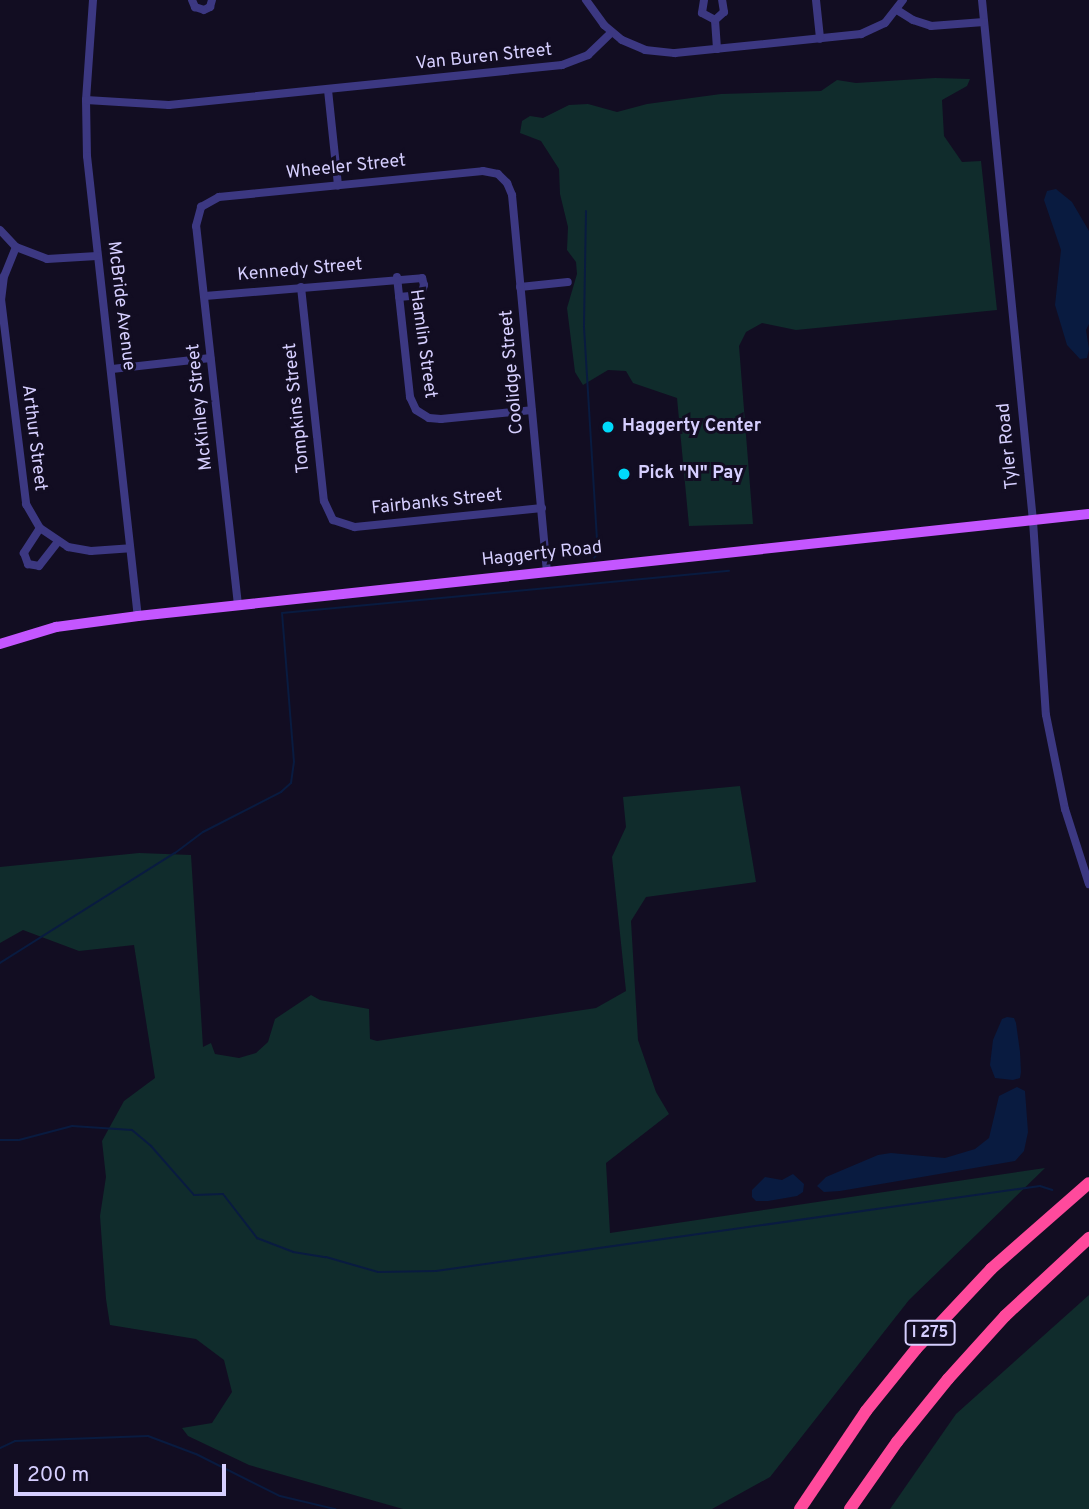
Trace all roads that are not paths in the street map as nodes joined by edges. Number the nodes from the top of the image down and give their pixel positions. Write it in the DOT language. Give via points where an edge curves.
graph roads {
  1 [pos="93,0"];
  2 [pos="192,0"];
  3 [pos="212,0"];
  4 [pos="586,0"];
  5 [pos="704,0"];
  6 [pos="722,0"];
  7 [pos="816,0"];
  8 [pos="903,0"];
  9 [pos="982,0"];
  10 [pos="897,10"];
  11 [pos="715,20"];
  12 [pos="984,22"];
  13 [pos="612,32"];
  14 [pos="820,39"];
  15 [pos="717,49"];
  16 [pos="328,90"];
  17 [pos="86,100"];
  18 [pos="498,174"];
  19 [pos="338,185"];
  20 [pos="201,207"];
  21 [pos="0,230"];
  22 [pos="16,247"];
  23 [pos="97,256"];
  24 [pos="397,277"];
  25 [pos="568,282"];
  26 [pos="301,287"];
  27 [pos="520,287"];
  28 [pos="205,296"];
  29 [pos="399,297"];
  30 [pos="211,358"];
  31 [pos="112,369"];
  32 [pos="532,410"];
  33 [pos="542,508"];
  34 [pos="1089,514"];
  35 [pos="335,521"];
  36 [pos="1033,521"];
  37 [pos="40,528"];
  38 [pos="58,542"];
  39 [pos="130,548"];
  40 [pos="547,572"];
  41 [pos="239,605"];
  42 [pos="138,616"];
  43 [pos="0,644"];
  44 [pos="1089,884"];
  45 [pos="1089,1183"];
  46 [pos="1089,1238"];
  47 [pos="800,1509"];
  48 [pos="850,1509"];
  1 -- 17 [label="street, McBride Avenue"];
  2 -- 3 [label="street" via="204,10"];
  4 -- 13 [label="street"];
  5 -- 11 [label="street" via="702,13"];
  6 -- 11 [label="street" via="724,12"];
  7 -- 14 [label="street"];
  8 -- 10 [label="street"];
  9 -- 12 [label="street, Tyler Road"];
  10 -- 12 [label="street" via="931,26"];
  10 -- 14 [label="street" via="868,32"];
  11 -- 15 [label="street"];
  12 -- 36 [label="street, Tyler Road"];
  13 -- 15 [label="street" via="657,52"];
  13 -- 16 [label="street, Van Buren Street" via="588,55 562,65"];
  14 -- 15 [label="street"];
  16 -- 17 [label="street, Van Buren Street" via="169,105"];
  16 -- 19 [label="street"];
  17 -- 23 [label="street, McBride Avenue"];
  18 -- 19 [label="street, Wheeler Street" via="483,170"];
  18 -- 27 [label="street, Coolidge Street" via="512,195"];
  19 -- 20 [label="street, Wheeler Street" via="219,197"];
  20 -- 28 [label="street, McKinley Street" via="196,226"];
  21 -- 22 [label="street"];
  22 -- 23 [label="street" via="47,260"];
  22 -- 37 [label="street, Arthur Street" via="4,275 1,299 22,490"];
  23 -- 31 [label="street, McBride Avenue"];
  24 -- 26 [label="street, Kennedy Street"];
  24 -- 29 [label="street, Hamlin Street"];
  24 -- 29 [label="street" via="416,276 424,285 421,295"];
  25 -- 27 [label="street"];
  26 -- 28 [label="street, Kennedy Street"];
  26 -- 35 [label="street, Tompkins Street" via="324,501"];
  27 -- 32 [label="street, Coolidge Street"];
  28 -- 30 [label="street, McKinley Street"];
  29 -- 32 [label="street, Hamlin Street" via="410,397 420,413 441,419"];
  30 -- 31 [label="street"];
  30 -- 41 [label="street, McKinley Street"];
  31 -- 39 [label="street, McBride Avenue"];
  32 -- 33 [label="street, Coolidge Street"];
  33 -- 35 [label="street, Fairbanks Street" via="355,527"];
  33 -- 40 [label="street, Coolidge Street"];
  34 -- 36 [label="main road, Haggerty Road"];
  36 -- 40 [label="main road, Haggerty Road"];
  36 -- 44 [label="street, Tyler Road" via="1046,715 1065,809"];
  37 -- 38 [label="street, Arthur Street"];
  37 -- 38 [label="street" via="24,553 28,564 39,566"];
  38 -- 39 [label="street, Arthur Street" via="91,551"];
  39 -- 42 [label="street, McBride Avenue"];
  40 -- 41 [label="main road, Haggerty Road"];
  41 -- 42 [label="main road, Haggerty Road"];
  42 -- 43 [label="main road, Haggerty Road" via="56,627"];
  45 -- 47 [label="highway, I 275" via="991,1269 916,1349 866,1411"];
  46 -- 48 [label="highway, I 275" via="955,1370"];
}
